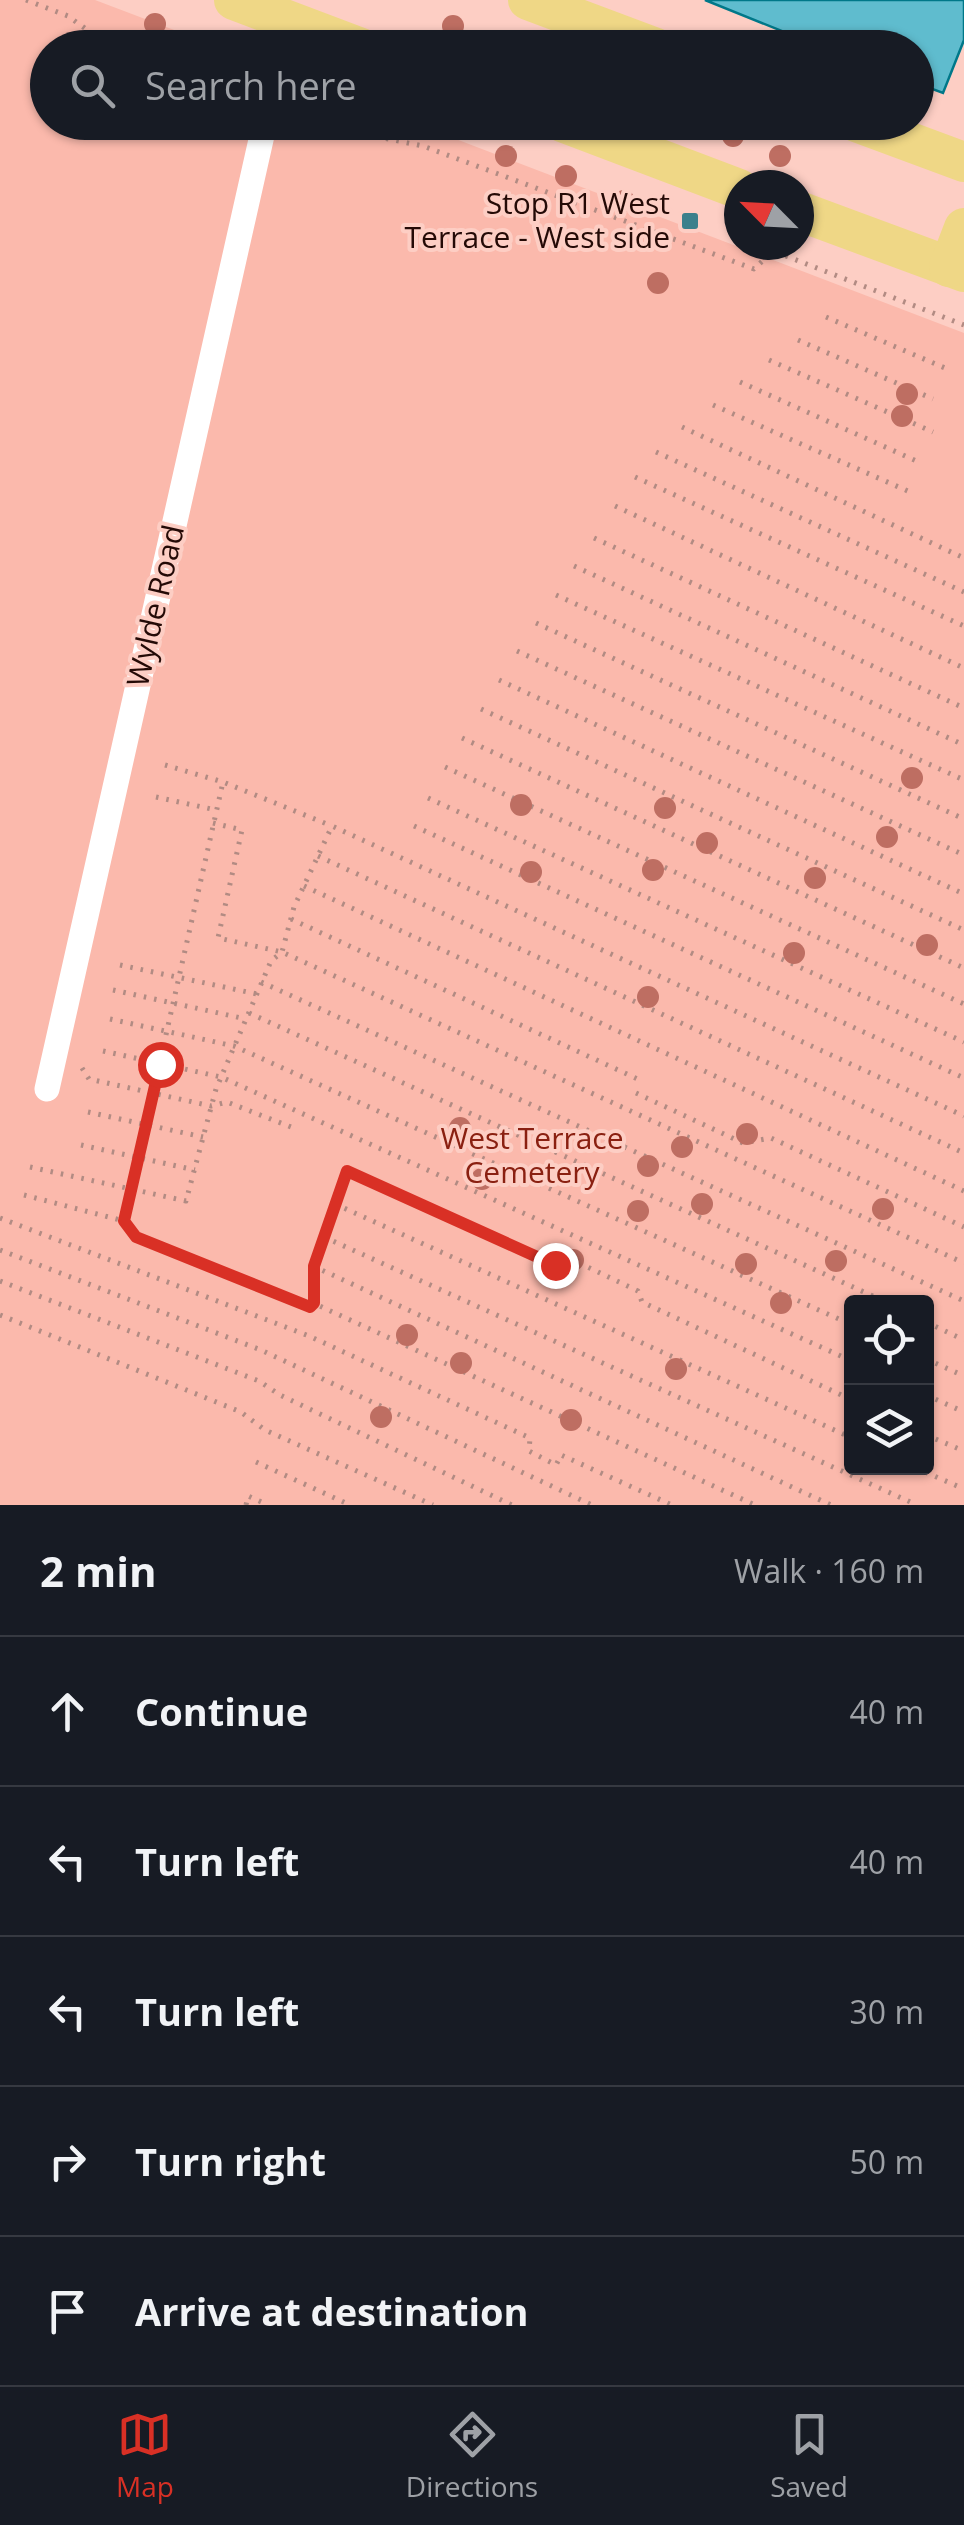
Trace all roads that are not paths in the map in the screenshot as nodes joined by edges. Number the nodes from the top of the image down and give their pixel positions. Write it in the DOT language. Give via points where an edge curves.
graph roads {
  1 [pos="234,0"];
  2 [pos="528,0"];
  3 [pos="276,30"];
  4 [pos="608,30"];
  5 [pos="261,140"];
  6 [pos="610,140"];
  7 [pos="905,140"];
  8 [pos="964,162"];
  9 [pos="724,183"];
  10 [pos="814,217"];
  11 [pos="964,228"];
  12 [pos="957,270"];
  13 [pos="46,1089"];
  1 -- 3 [label="main road"];
  2 -- 4 [label="main road"];
  5 -- 13 [label="street, Wylde Road"];
  6 -- 9 [label="main road"];
  7 -- 8 [label="main road"];
  10 -- 12 [label="main road"];
  11 -- 12 [label="main road"];
}
